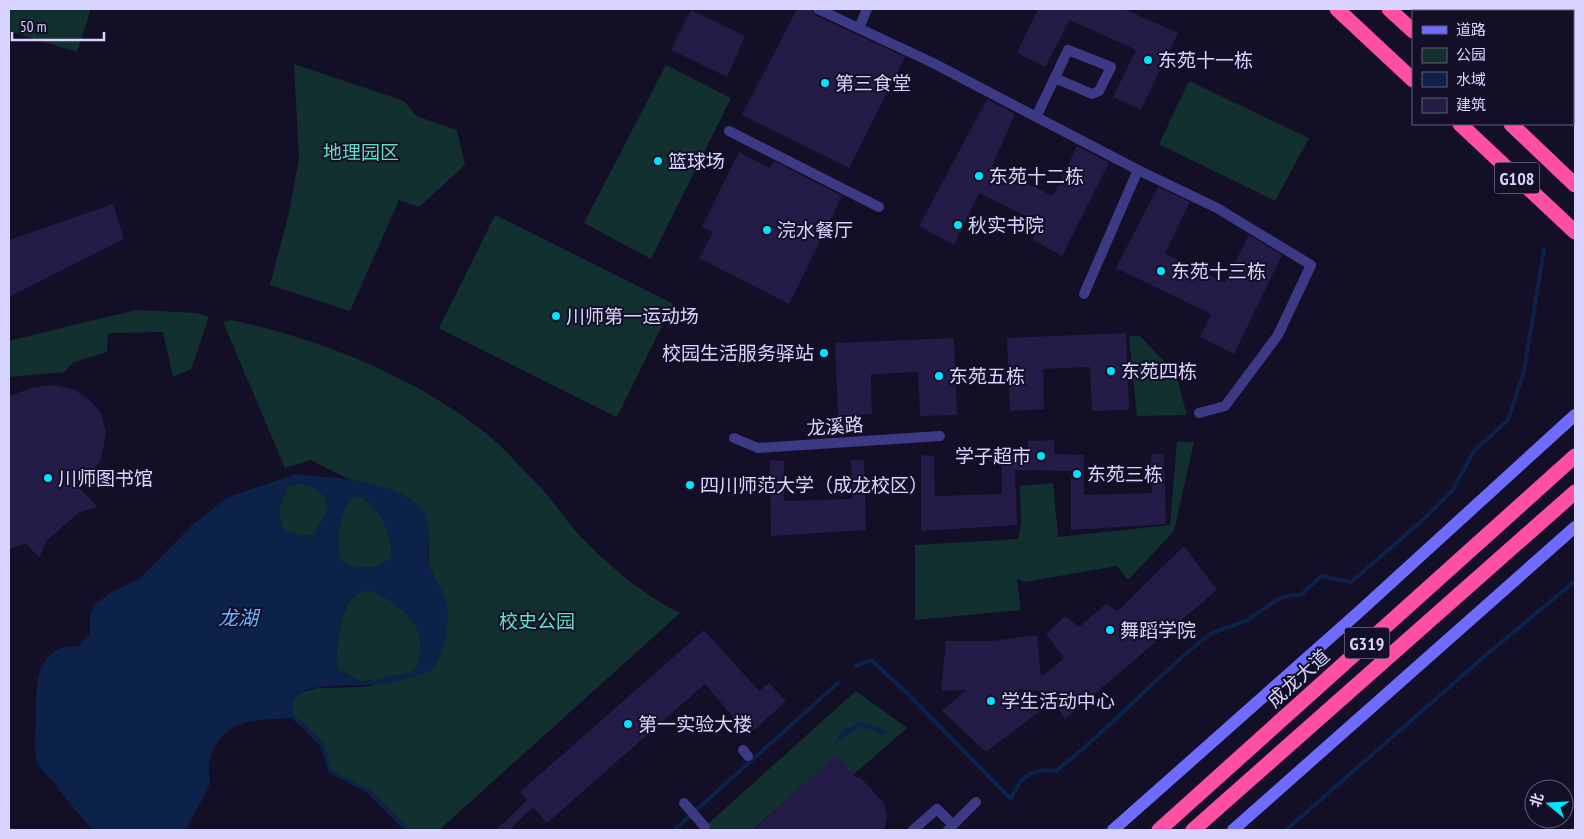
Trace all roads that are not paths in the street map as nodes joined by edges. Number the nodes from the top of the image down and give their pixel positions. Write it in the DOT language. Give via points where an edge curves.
graph roads {
  1 [pos="818,9"];
  2 [pos="867,9"];
  3 [pos="1337,9"];
  4 [pos="1389,9"];
  5 [pos="859,28"];
  6 [pos="1412,30"];
  7 [pos="1055,78"];
  8 [pos="1412,79"];
  9 [pos="1036,117"];
  10 [pos="1461,125"];
  11 [pos="1512,125"];
  12 [pos="729,131"];
  13 [pos="1138,170"];
  14 [pos="1575,185"];
  15 [pos="879,207"];
  16 [pos="1575,232"];
  17 [pos="1084,294"];
  18 [pos="1199,413"];
  19 [pos="1575,415"];
  20 [pos="940,436"];
  21 [pos="734,438"];
  22 [pos="1575,456"];
  23 [pos="1575,492"];
  24 [pos="1575,528"];
  25 [pos="976,802"];
  26 [pos="690,810"];
  27 [pos="704,827"];
  28 [pos="950,828"];
  29 [pos="913,830"];
  30 [pos="1113,830"];
  31 [pos="1159,830"];
  32 [pos="1194,830"];
  33 [pos="1233,830"];
  1 -- 5 [label="street"];
  2 -- 5 [label="street"];
  3 -- 8 [label="highway"];
  4 -- 6 [label="highway"];
  5 -- 9 [label="street"];
  7 -- 7 [label="street" via="1068,50 1112,67 1099,91 1092,94"];
  7 -- 9 [label="street"];
  9 -- 13 [label="street"];
  10 -- 16 [label="highway, G108"];
  11 -- 14 [label="highway, G108"];
  12 -- 15 [label="street"];
  13 -- 17 [label="street"];
  13 -- 18 [label="street" via="1217,208 1311,265 1278,335 1225,406"];
  19 -- 30 [label="street"];
  20 -- 21 [label="street, 龙溪路" via="758,448"];
  22 -- 31 [label="highway, 成龙大道 / G319"];
  23 -- 32 [label="highway, G319"];
  24 -- 33 [label="street"];
  25 -- 28 [label="street"];
  26 -- 27 [label="street"];
  28 -- 29 [label="street" via="938,809"];
}
